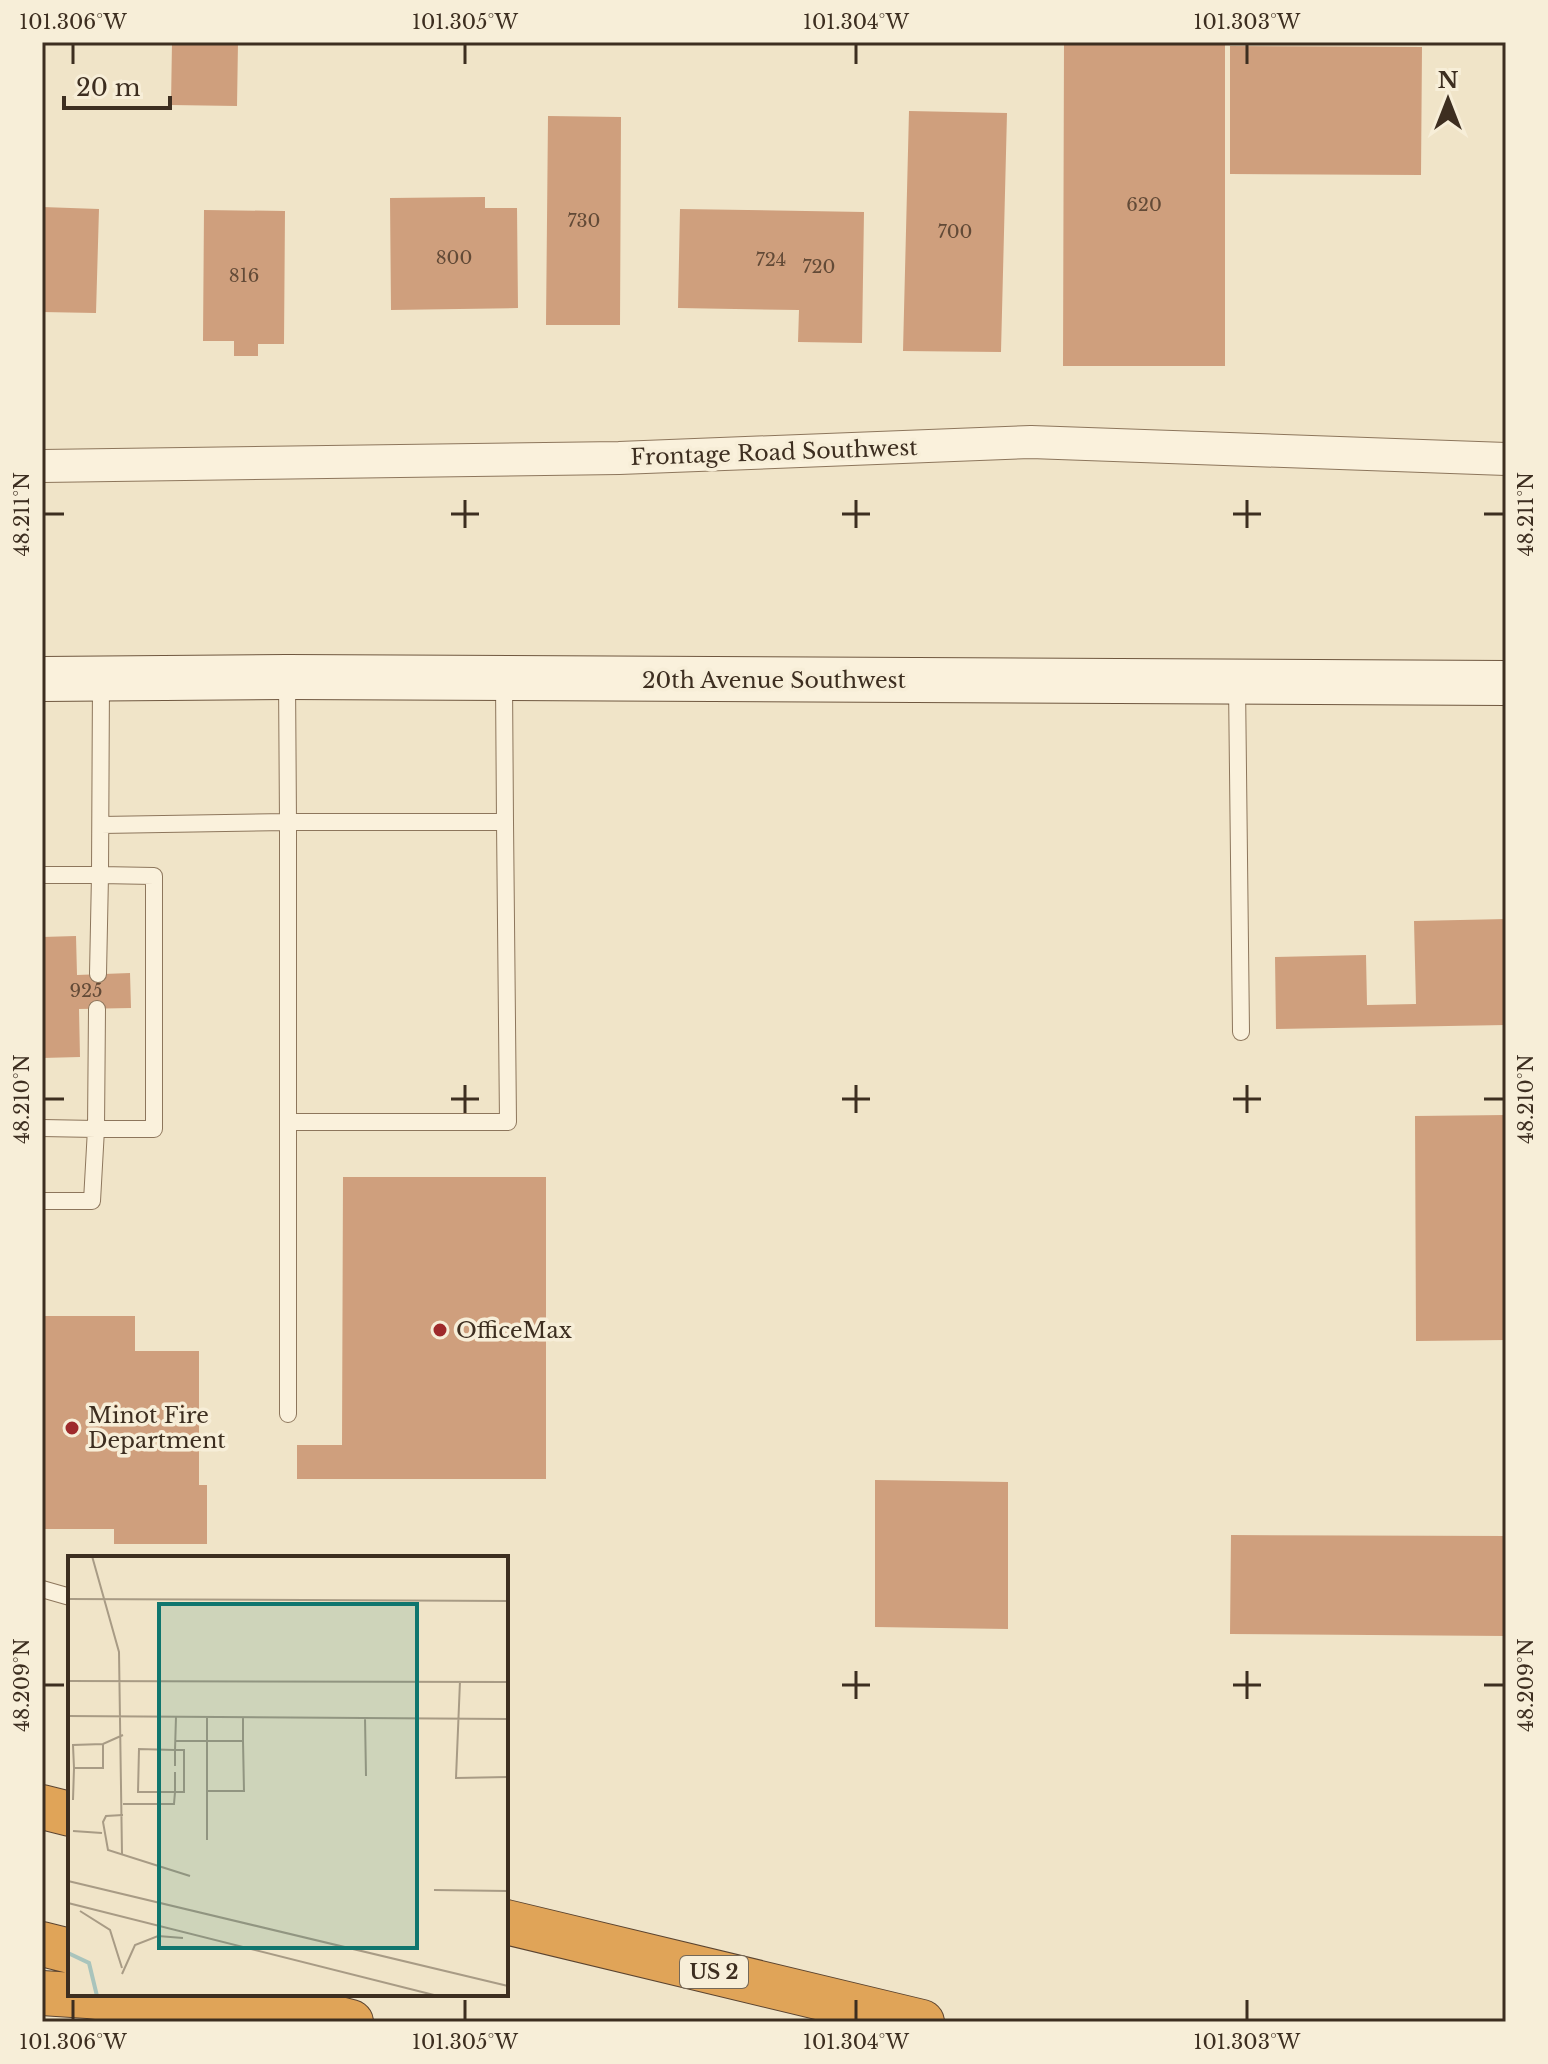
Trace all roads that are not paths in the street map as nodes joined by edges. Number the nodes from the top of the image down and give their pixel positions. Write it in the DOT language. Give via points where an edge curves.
graph roads {
  1 [pos="1506,459"];
  2 [pos="42,466"];
  3 [pos="287,677"];
  4 [pos="42,679"];
  5 [pos="504,679"];
  6 [pos="101,680"];
  7 [pos="1237,682"];
  8 [pos="1506,683"];
  9 [pos="288,822"];
  10 [pos="505,822"];
  11 [pos="101,825"];
  12 [pos="42,875"];
  13 [pos="100,875"];
  14 [pos="98,974"];
  15 [pos="97,1009"];
  16 [pos="1241,1032"];
  17 [pos="290,1122"];
  18 [pos="42,1128"];
  19 [pos="96,1129"];
  20 [pos="42,1201"];
  21 [pos="288,1414"];
  22 [pos="42,1589"];
  23 [pos="68,1596"];
  24 [pos="42,1807"];
  25 [pos="68,1814"];
  26 [pos="508,1922"];
  27 [pos="42,1944"];
  28 [pos="68,1950"];
  29 [pos="42,1993"];
  30 [pos="68,1995"];
  31 [pos="88,1996"];
  32 [pos="248,1996"];
  33 [pos="292,2022"];
  34 [pos="351,2022"];
  35 [pos="922,2022"];
  1 -- 2 [label="street, Frontage Road Southwest" via="1031,442 619,458"];
  3 -- 5 [label="street, 20th Avenue Southwest"];
  3 -- 6 [label="street, 20th Avenue Southwest"];
  3 -- 9 [label="lane"];
  4 -- 6 [label="street, 20th Avenue Southwest"];
  5 -- 7 [label="street, 20th Avenue Southwest"];
  5 -- 10 [label="lane"];
  6 -- 11 [label="lane"];
  7 -- 8 [label="street, 20th Avenue Southwest"];
  7 -- 16 [label="lane"];
  9 -- 10 [label="lane"];
  9 -- 11 [label="lane"];
  9 -- 17 [label="lane"];
  10 -- 17 [label="lane" via="508,1122"];
  11 -- 13 [label="lane"];
  12 -- 13 [label="lane"];
  13 -- 14 [label="lane"];
  13 -- 19 [label="lane" via="154,876 154,1129"];
  15 -- 19 [label="lane"];
  17 -- 21 [label="lane"];
  18 -- 19 [label="lane"];
  19 -- 20 [label="lane" via="92,1201"];
  22 -- 23 [label="lane"];
  24 -- 25 [label="highway"];
  26 -- 35 [label="highway, US 2"];
  27 -- 28 [label="highway"];
  29 -- 30 [label="highway"];
  31 -- 33 [label="highway"];
  32 -- 34 [label="highway"];
}
